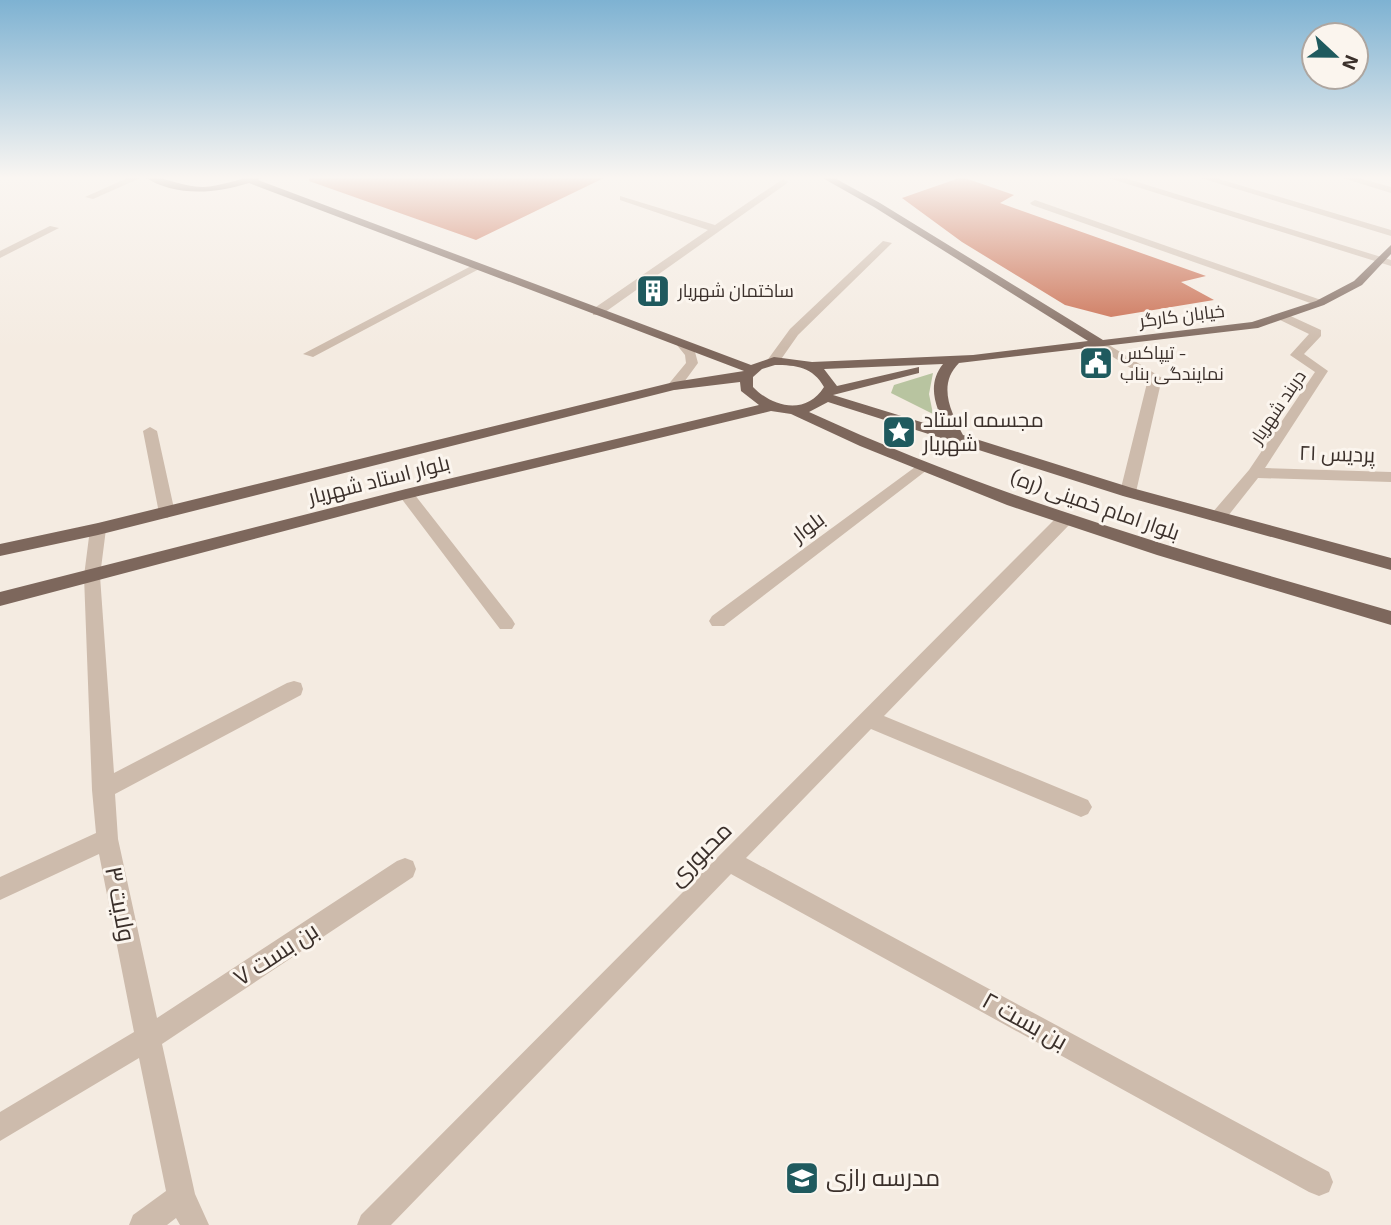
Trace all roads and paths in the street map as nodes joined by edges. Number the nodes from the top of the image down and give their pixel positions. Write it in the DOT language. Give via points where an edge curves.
graph roads {
  1 [pos="44,233"];
  2 [pos="395,233"];
  3 [pos="710,233"];
  4 [pos="922,233"];
  5 [pos="1119,233"];
  6 [pos="1292,233"];
  7 [pos="887,243"];
  8 [pos="1391,248"];
  9 [pos="0,256"];
  10 [pos="1386,262"];
  11 [pos="477,266"];
  12 [pos="1320,303"];
  13 [pos="597,312"];
  14 [pos="1284,317"];
  15 [pos="682,344"];
  16 [pos="1101,344"];
  17 [pos="309,354"];
  18 [pos="955,360"];
  19 [pos="772,362"];
  20 [pos="812,366"];
  21 [pos="750,374"];
  22 [pos="674,386"];
  23 [pos="828,394"];
  24 [pos="769,407"];
  25 [pos="793,410"];
  26 [pos="150,431"];
  27 [pos="959,441"];
  28 [pos="922,467"];
  29 [pos="1254,473"];
  30 [pos="1391,477"];
  31 [pos="1128,492"];
  32 [pos="406,495"];
  33 [pos="167,513"];
  34 [pos="1219,517"];
  35 [pos="1065,519"];
  36 [pos="98,529"];
  37 [pos="0,550"];
  38 [pos="1391,564"];
  39 [pos="92,576"];
  40 [pos="0,598"];
  41 [pos="1391,618"];
  42 [pos="718,621"];
  43 [pos="506,624"];
  44 [pos="294,689"];
  45 [pos="869,719"];
  46 [pos="102,790"];
  47 [pos="1081,807"];
  48 [pos="107,839"];
  49 [pos="730,861"];
  50 [pos="405,869"];
  51 [pos="0,889"];
  52 [pos="146,1039"];
  53 [pos="0,1127"];
  54 [pos="1319,1182"];
  55 [pos="181,1197"];
  56 [pos="143,1225"];
  57 [pos="195,1225"];
  58 [pos="371,1225"];
  1 -- 9 [label="street"];
  2 -- 11 [label="main road"];
  3 -- 13 [label="street"];
  4 -- 16 [label="main road"];
  5 -- 12 [label="street"];
  6 -- 10 [label="street"];
  7 -- 19 [label="street" via="794,332"];
  8 -- 10 [label="main road, خیابان کارگر"];
  10 -- 12 [label="main road, خیابان کارگر"];
  11 -- 13 [label="main road"];
  11 -- 17 [label="street"];
  12 -- 14 [label="main road, خیابان کارگر"];
  13 -- 15 [label="main road"];
  14 -- 16 [label="main road, خیابان کارگر" via="1255,325"];
  14 -- 29 [label="street, دربند شهریار" via="1317,333 1296,355 1322,372"];
  15 -- 21 [label="main road"];
  15 -- 22 [label="street" via="692,363"];
  16 -- 18 [label="main road, خیابان کارگر"];
  16 -- 31 [label="street" via="1155,378"];
  18 -- 20 [label="main road"];
  18 -- 23 [label="main road"];
  18 -- 27 [label="main road" via="943,374 939,396"];
  19 -- 20 [label="main road"];
  19 -- 21 [label="main road"];
  20 -- 23 [label="main road" via="826,375 831,387"];
  21 -- 22 [label="main road, بلوار استاد شهریار"];
  21 -- 24 [label="main road" via="746,388"];
  22 -- 33 [label="main road, بلوار استاد شهریار"];
  23 -- 25 [label="main road" via="812,407"];
  23 -- 27 [label="main road, بلوار امام خمینی (ره)"];
  24 -- 25 [label="main road"];
  24 -- 32 [label="main road, بلوار استاد شهریار"];
  25 -- 28 [label="main road, بلوار امام خمینی (ره)"];
  26 -- 33 [label="street"];
  27 -- 31 [label="main road, بلوار امام خمینی (ره)"];
  28 -- 35 [label="main road, بلوار امام خمینی (ره)"];
  28 -- 42 [label="street, بلوار"];
  29 -- 30 [label="street, پردیس ۲۱"];
  29 -- 34 [label="street"];
  31 -- 34 [label="main road, بلوار امام خمینی (ره)"];
  32 -- 39 [label="main road, بلوار استاد شهریار"];
  32 -- 43 [label="street"];
  33 -- 36 [label="main road, بلوار استاد شهریار"];
  34 -- 38 [label="main road, بلوار امام خمینی (ره)"];
  35 -- 41 [label="main road, بلوار امام خمینی (ره)"];
  35 -- 45 [label="street, محبوری"];
  36 -- 37 [label="main road, بلوار استاد شهریار"];
  36 -- 39 [label="street, ولایت ۳"];
  39 -- 40 [label="main road, بلوار استاد شهریار"];
  39 -- 46 [label="street, ولایت ۳"];
  44 -- 46 [label="street"];
  45 -- 47 [label="street"];
  45 -- 49 [label="street, محبوری"];
  46 -- 48 [label="street, ولایت ۳"];
  48 -- 51 [label="street"];
  48 -- 52 [label="street, ولایت ۳"];
  49 -- 54 [label="street, بن بست ۲"];
  49 -- 58 [label="street, محبوری"];
  50 -- 52 [label="street, بن بست ۷"];
  52 -- 53 [label="street, بن بست ۷"];
  52 -- 55 [label="street, ولایت ۳"];
  55 -- 56 [label="street"];
  55 -- 57 [label="street, ولایت ۳"];
}
